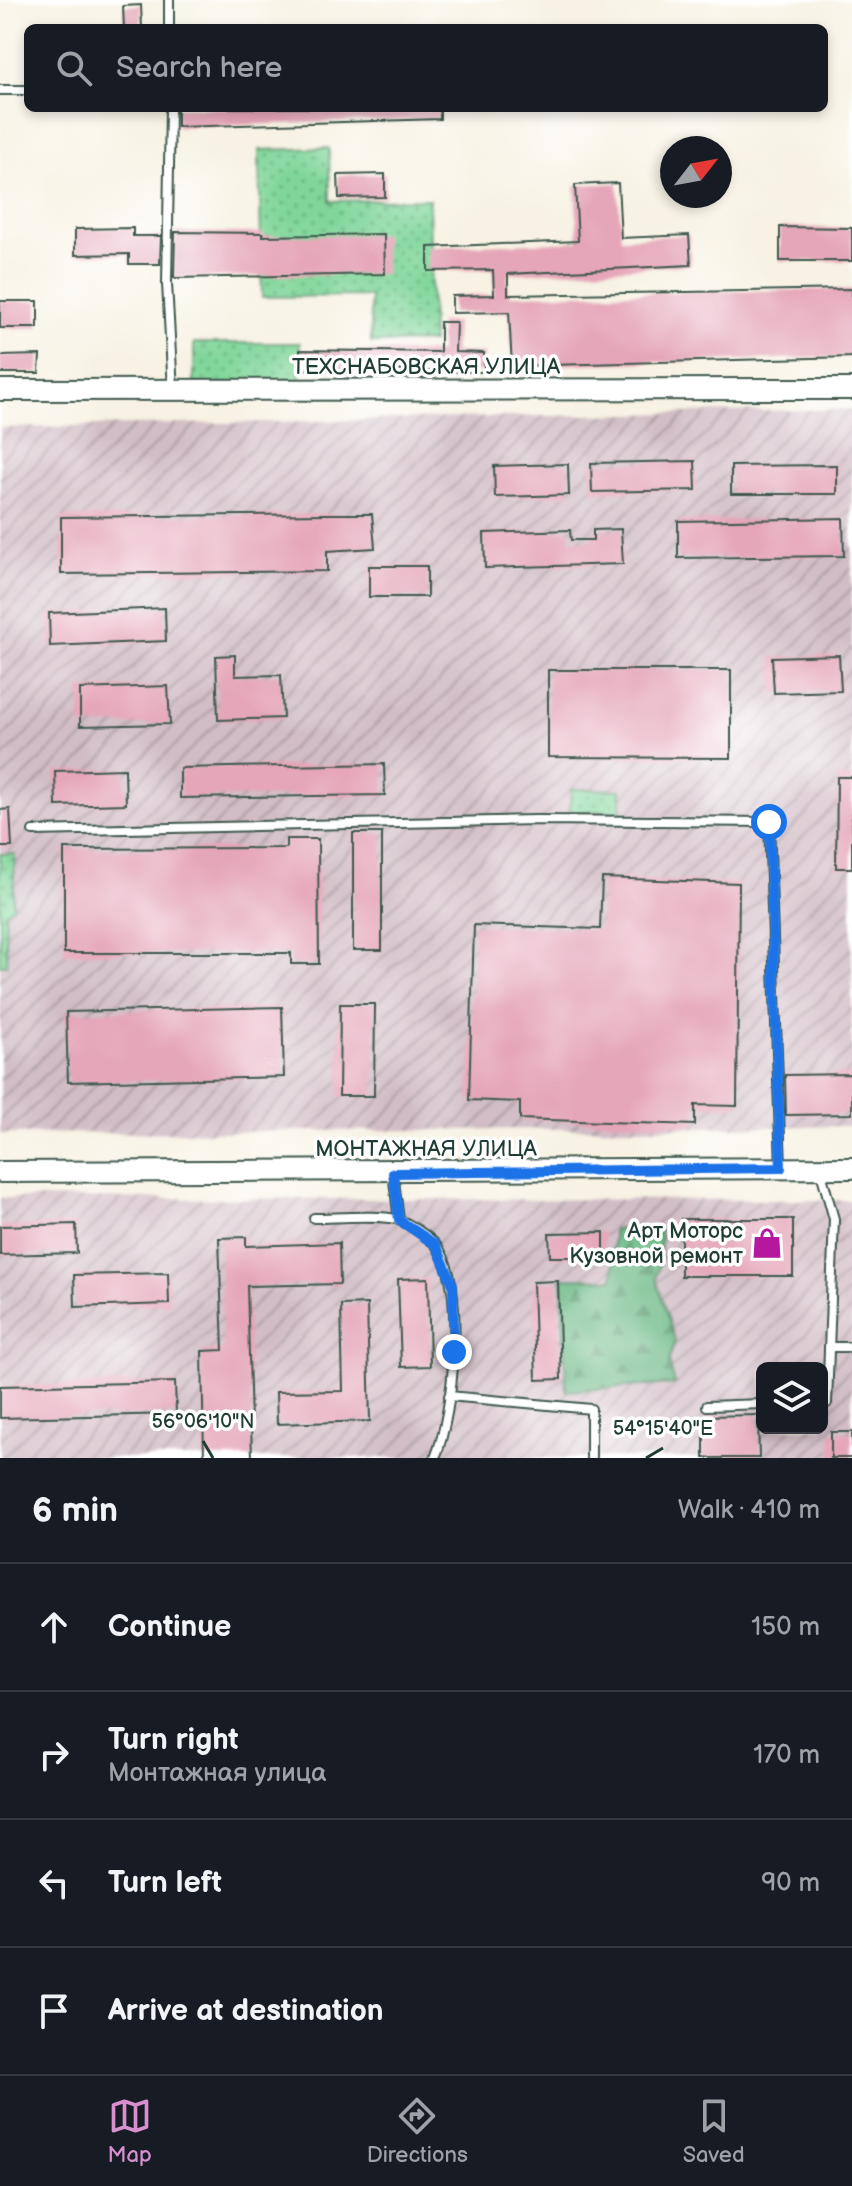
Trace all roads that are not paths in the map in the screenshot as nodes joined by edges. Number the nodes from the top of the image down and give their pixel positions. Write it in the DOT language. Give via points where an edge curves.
graph roads {
  1 [pos="169,0"];
  2 [pos="169,24"];
  3 [pos="0,90"];
  4 [pos="24,90"];
  5 [pos="170,112"];
  6 [pos="852,389"];
  7 [pos="0,390"];
  8 [pos="173,391"];
  9 [pos="33,831"];
  10 [pos="781,1168"];
  11 [pos="852,1168"];
  12 [pos="820,1169"];
  13 [pos="0,1172"];
  14 [pos="393,1173"];
  15 [pos="314,1218"];
  16 [pos="399,1220"];
  17 [pos="829,1347"];
  18 [pos="852,1347"];
  19 [pos="828,1375"];
  20 [pos="449,1396"];
  21 [pos="756,1404"];
  22 [pos="707,1406"];
  23 [pos="435,1458"];
  24 [pos="591,1458"];
  1 -- 2 [label="lane"];
  3 -- 4 [label="lane"];
  5 -- 8 [label="lane" via="167,284"];
  6 -- 8 [label="street, ТЕХСНАБОВСКАЯ УЛИЦА"];
  7 -- 8 [label="street, ТЕХСНАБОВСКАЯ УЛИЦА"];
  9 -- 10 [label="lane" via="537,820 769,822"];
  10 -- 12 [label="street, МОНТАЖНАЯ УЛИЦА"];
  10 -- 14 [label="street, МОНТАЖНАЯ УЛИЦА"];
  11 -- 12 [label="street, МОНТАЖНАЯ УЛИЦА"];
  12 -- 17 [label="lane" via="834,1219"];
  13 -- 14 [label="street, МОНТАЖНАЯ УЛИЦА"];
  14 -- 16 [label="lane"];
  15 -- 16 [label="lane"];
  16 -- 20 [label="lane" via="436,1245 453,1285"];
  17 -- 18 [label="lane"];
  17 -- 19 [label="lane"];
  20 -- 23 [label="lane" via="445,1434"];
  20 -- 24 [label="lane" via="591,1409"];
  21 -- 22 [label="lane"];
}
